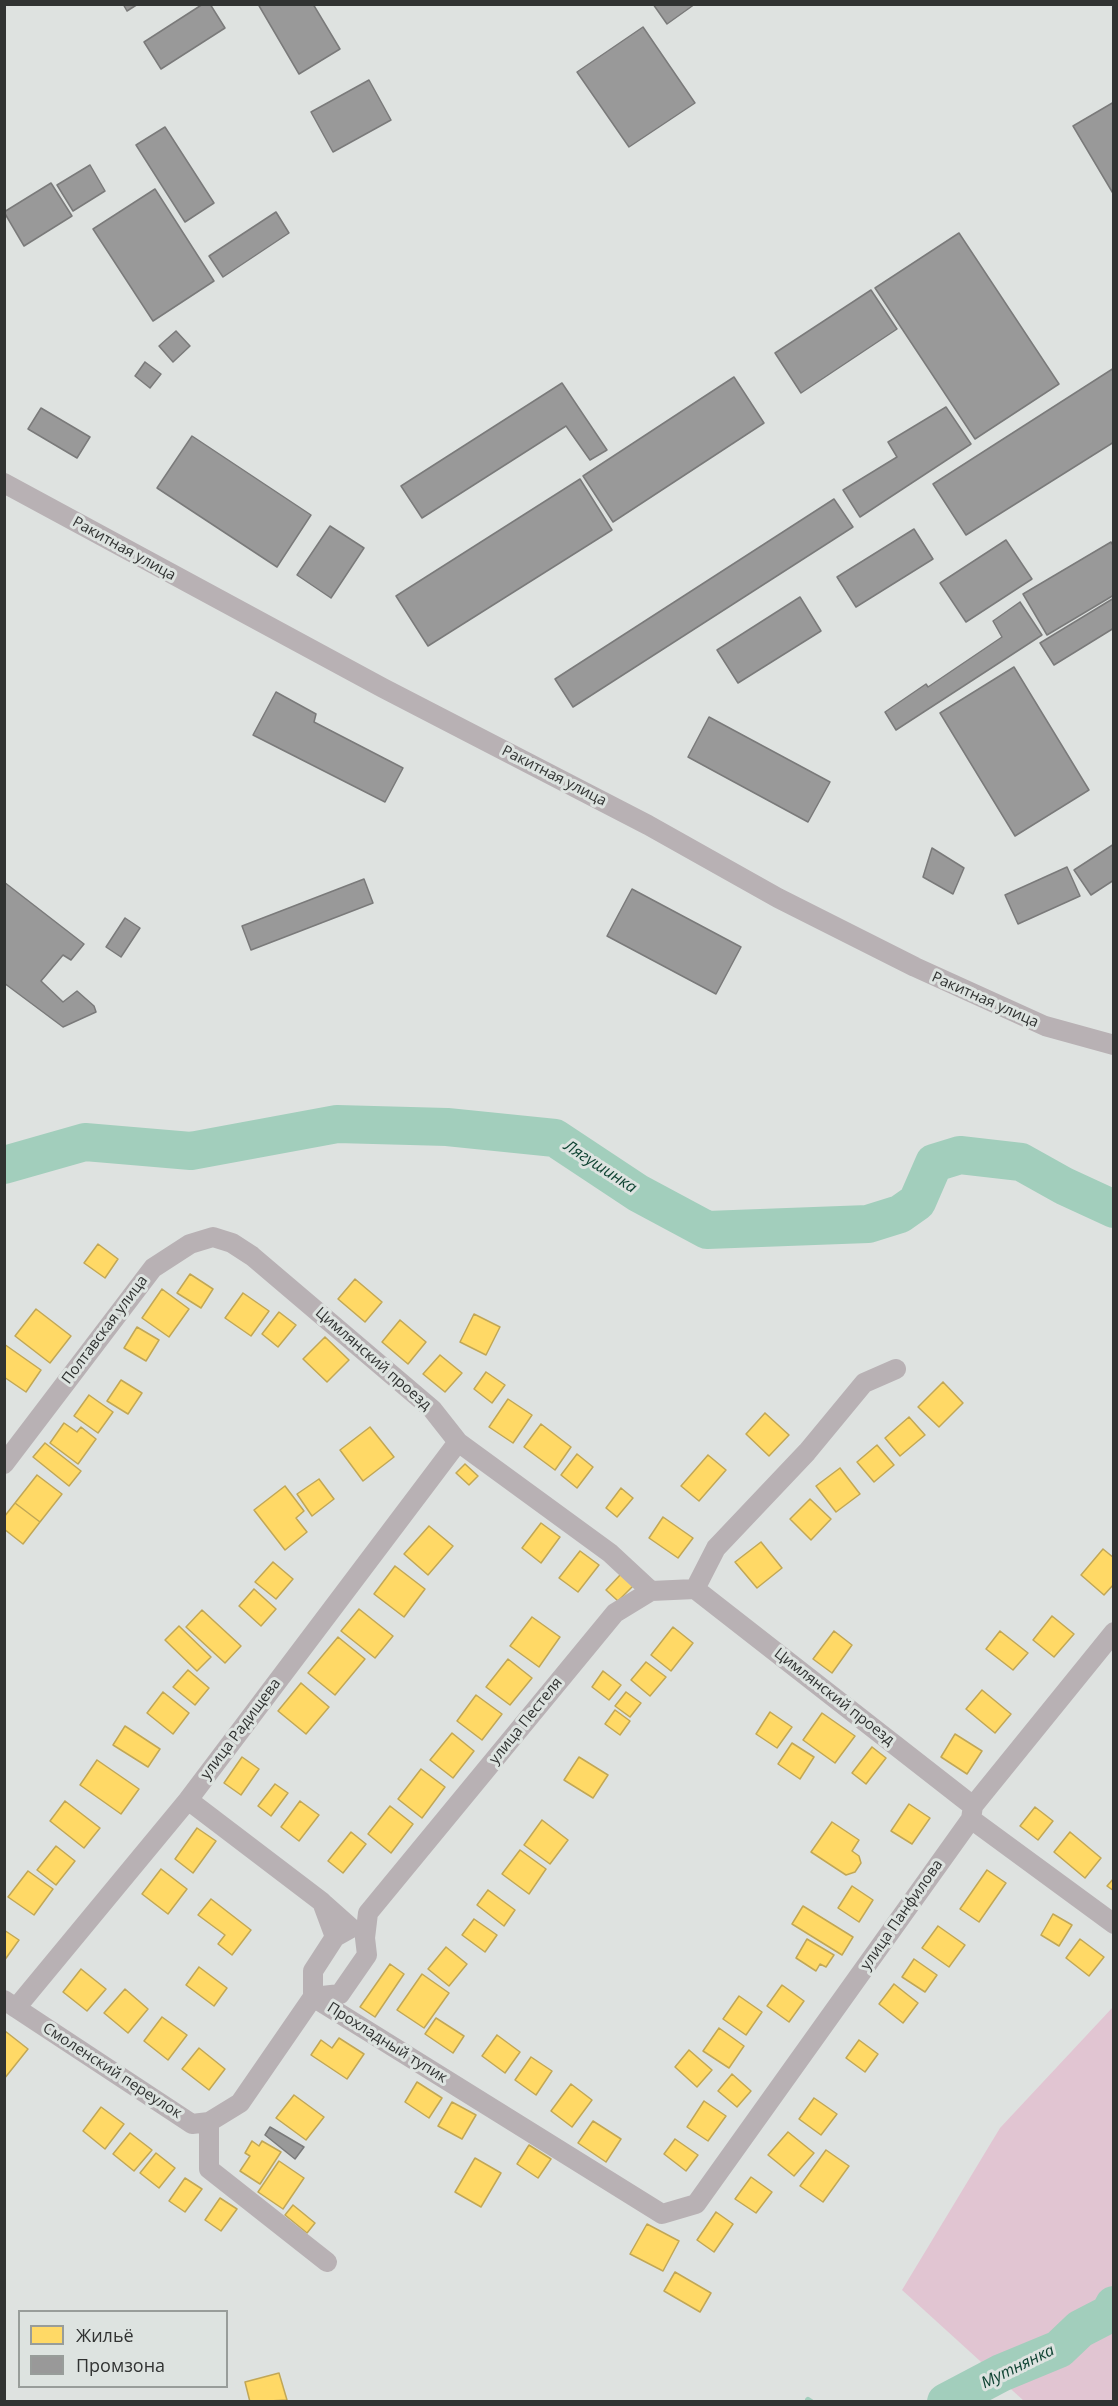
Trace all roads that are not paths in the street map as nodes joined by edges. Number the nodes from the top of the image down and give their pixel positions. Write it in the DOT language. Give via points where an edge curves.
graph roads {
  1 [pos="4,483"];
  2 [pos="1113,1045"];
  3 [pos="232,1243"];
  4 [pos="896,1369"];
  5 [pos="458,1442"];
  6 [pos="4,1464"];
  7 [pos="695,1589"];
  8 [pos="651,1591"];
  9 [pos="1113,1632"];
  10 [pos="188,1800"];
  11 [pos="972,1812"];
  12 [pos="1113,1924"];
  13 [pos="350,1934"];
  14 [pos="314,1997"];
  15 [pos="7,2002"];
  16 [pos="209,2122"];
  17 [pos="696,2204"];
  18 [pos="327,2262"];
  1 -- 2 [label="street, Ракитная улица" via="383,688 648,825 788,904 1045,1026"];
  3 -- 5 [label="street, Цимлянский проезд" via="432,1410"];
  3 -- 6 [label="street, Полтавская улица" via="213,1237 190,1244 153,1268"];
  4 -- 7 [label="street" via="864,1383 807,1452 716,1548"];
  5 -- 8 [label="street, Цимлянский проезд" via="610,1553"];
  5 -- 10 [label="street, улица Радищева"];
  7 -- 8 [label="street, улица Пестеля"];
  7 -- 11 [label="street, Цимлянский проезд"];
  8 -- 13 [label="street, улица Пестеля" via="615,1613"];
  9 -- 11 [label="street, улица Панфилова"];
  10 -- 13 [label="street" via="322,1902"];
  10 -- 15 [label="street, улица Радищева"];
  11 -- 12 [label="street, Цимлянский проезд"];
  11 -- 17 [label="street, улица Панфилова"];
  13 -- 14 [label="street, Прохладный тупик" via="313,1971"];
  13 -- 14 [label="street, улица Пестеля" via="367,1955 340,1994"];
  14 -- 16 [label="street" via="240,2103"];
  14 -- 17 [label="street, Прохладный тупик" via="662,2214"];
  15 -- 16 [label="street, Смоленский переулок" via="192,2124"];
  16 -- 18 [label="street" via="209,2169"];
}
